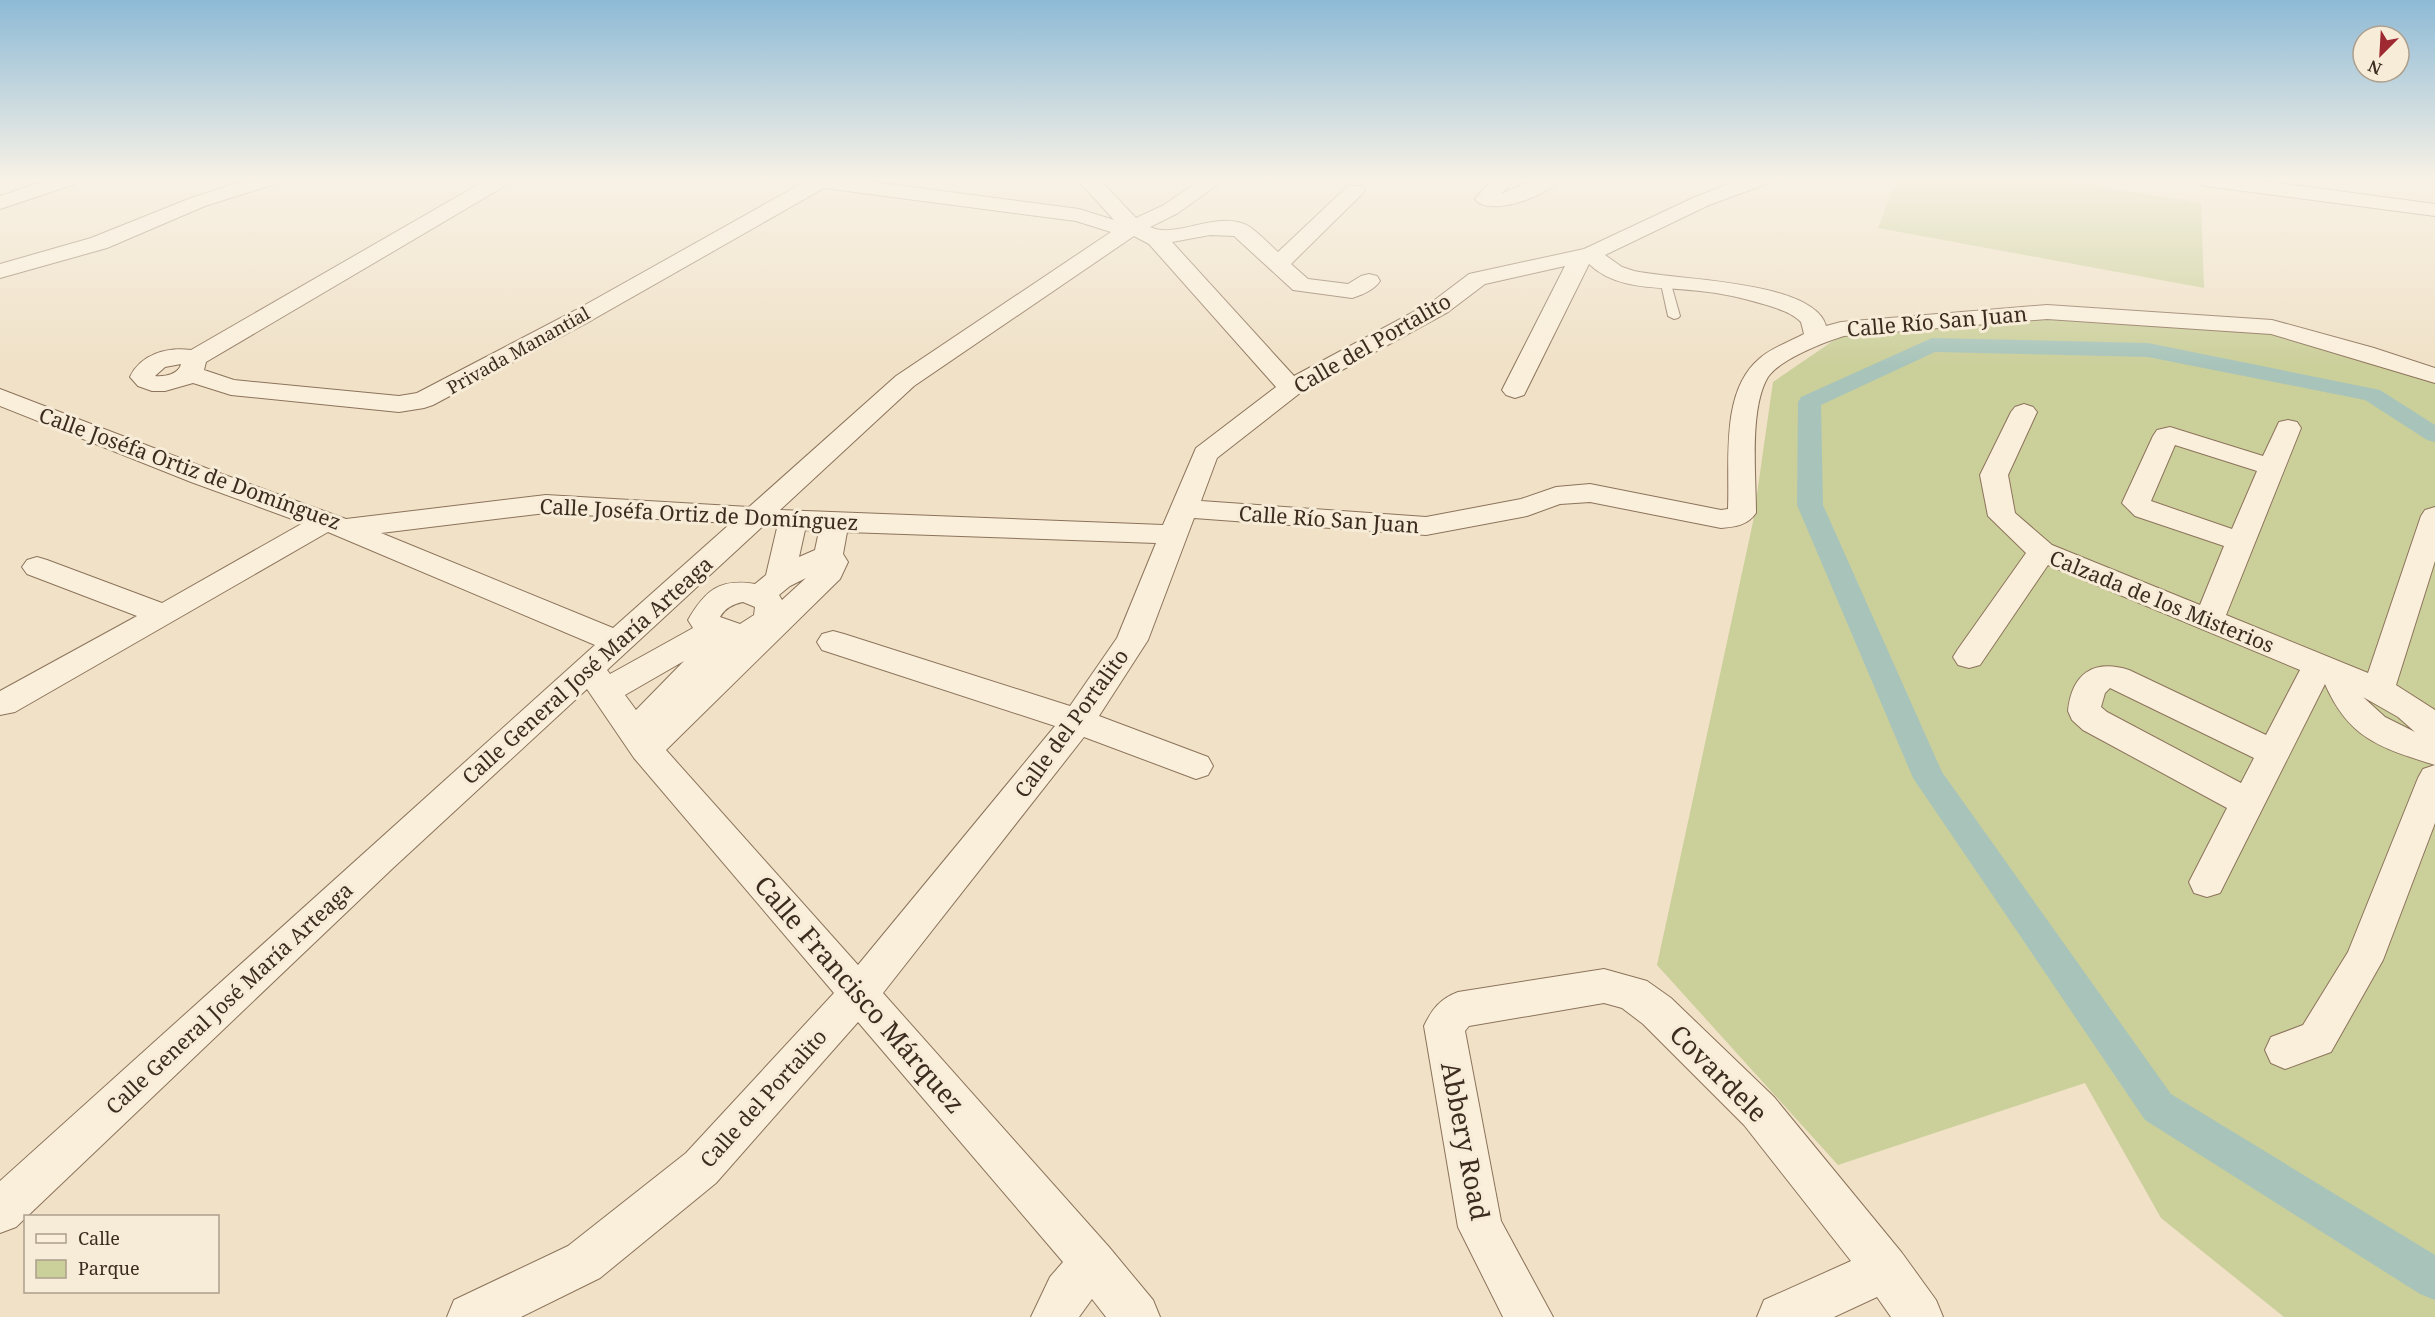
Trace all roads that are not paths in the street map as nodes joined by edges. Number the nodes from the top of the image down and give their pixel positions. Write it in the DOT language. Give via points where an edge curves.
graph roads {
  1 [pos="103,241"];
  2 [pos="399,241"];
  3 [pos="710,241"];
  4 [pos="1124,241"];
  5 [pos="1148,241"];
  6 [pos="1253,241"];
  7 [pos="1301,241"];
  8 [pos="1617,241"];
  9 [pos="1586,256"];
  10 [pos="1278,264"];
  11 [pos="0,271"];
  12 [pos="1666,284"];
  13 [pos="1360,286"];
  14 [pos="1674,316"];
  15 [pos="1816,337"];
  16 [pos="2435,376"];
  17 [pos="1291,388"];
  18 [pos="1515,390"];
  19 [pos="0,398"];
  20 [pos="2024,412"];
  21 [pos="2288,428"];
  22 [pos="2272,467"];
  23 [pos="755,516"];
  24 [pos="2435,516"];
  25 [pos="793,521"];
  26 [pos="835,521"];
  27 [pos="1177,521"];
  28 [pos="336,525"];
  29 [pos="2241,542"];
  30 [pos="2042,552"];
  31 [pos="828,555"];
  32 [pos="37,567"];
  33 [pos="693,573"];
  34 [pos="760,589"];
  35 [pos="662,603"];
  36 [pos="164,615"];
  37 [pos="2208,621"];
  38 [pos="730,632"];
  39 [pos="617,642"];
  40 [pos="833,642"];
  41 [pos="1969,657"];
  42 [pos="2326,669"];
  43 [pos="598,680"];
  44 [pos="2378,690"];
  45 [pos="3,704"];
  46 [pos="1078,721"];
  47 [pos="2435,733"];
  48 [pos="640,740"];
  49 [pos="2435,752"];
  50 [pos="2274,753"];
  51 [pos="1196,766"];
  52 [pos="2435,778"];
  53 [pos="2248,803"];
  54 [pos="2207,882"];
  55 [pos="859,993"];
  56 [pos="1444,1026"];
  57 [pos="2285,1050"];
  58 [pos="0,1211"];
  59 [pos="1093,1263"];
  60 [pos="1886,1269"];
  61 [pos="471,1317"];
  62 [pos="1054,1317"];
  63 [pos="1136,1317"];
  64 [pos="1529,1317"];
  65 [pos="1781,1317"];
  66 [pos="1919,1317"];
  1 -- 11 [label="street"];
  2 -- 3 [label="street, Privada Manantial" via="193,366 231,387 399,404 424,400"];
  4 -- 23 [label="street, Calle General José María Arteaga" via="905,381"];
  5 -- 17 [label="street"];
  6 -- 10 [label="street"];
  7 -- 10 [label="street"];
  8 -- 9 [label="street, Calle del Portalito"];
  9 -- 12 [label="street" via="1621,275"];
  9 -- 17 [label="street, Calle del Portalito" via="1477,279 1440,307"];
  9 -- 18 [label="street"];
  10 -- 13 [label="street" via="1301,285 1303,299 1318,307 1338,306"];
  12 -- 14 [label="lane"];
  12 -- 15 [label="street" via="1699,284 1779,300 1812,318"];
  15 -- 16 [label="street, Calle Río San Juan" via="1841,329 2047,312 2272,327"];
  15 -- 27 [label="street, Calle Río San Juan" via="1769,362 1757,375 1744,405 1742,513 1733,518 1721,519 1590,493 1556,496 1527,507 1426,526"];
  17 -- 27 [label="street, Calle del Portalito" via="1205,454"];
  19 -- 28 [label="street, Calle Joséfa Ortiz de Domínguez"];
  20 -- 30 [label="street, Calzada de los Misterios" via="1994,475 2002,516"];
  21 -- 22 [label="street"];
  22 -- 29 [label="street"];
  22 -- 29 [label="street" via="2166,436 2136,503 2145,510"];
  23 -- 25 [label="street, Calle Joséfa Ortiz de Domínguez"];
  23 -- 28 [label="street, Calle Joséfa Ortiz de Domínguez" via="546,504"];
  23 -- 33 [label="street, Calle General José María Arteaga"];
  24 -- 44 [label="street"];
  25 -- 26 [label="street, Calle Joséfa Ortiz de Domínguez"];
  25 -- 34 [label="street"];
  26 -- 27 [label="street, Calle Joséfa Ortiz de Domínguez"];
  26 -- 31 [label="street"];
  27 -- 46 [label="street, Calle del Portalito" via="1132,640"];
  28 -- 36 [label="street"];
  28 -- 39 [label="street"];
  29 -- 37 [label="street"];
  30 -- 37 [label="street, Calzada de los Misterios"];
  30 -- 41 [label="street"];
  31 -- 34 [label="street"];
  31 -- 38 [label="street" via="833,562 830,572"];
  32 -- 36 [label="street"];
  33 -- 34 [label="street"];
  33 -- 35 [label="street, Calle General José María Arteaga"];
  34 -- 38 [label="street" via="771,605 768,619 761,626"];
  34 -- 38 [label="street" via="730,594 706,612"];
  35 -- 38 [label="street"];
  35 -- 39 [label="street, Calle General José María Arteaga"];
  36 -- 45 [label="street"];
  37 -- 42 [label="street, Calzada de los Misterios"];
  38 -- 43 [label="street"];
  38 -- 48 [label="street"];
  39 -- 43 [label="street, Calle General José María Arteaga"];
  40 -- 46 [label="street"];
  42 -- 44 [label="street, Calzada de los Misterios"];
  42 -- 49 [label="street" via="2365,720"];
  42 -- 50 [label="street"];
  43 -- 48 [label="street, Calle Francisco Márquez"];
  43 -- 58 [label="street, Calle General José María Arteaga" via="380,858"];
  44 -- 47 [label="street, Calzada de los Misterios" via="2408,707"];
  46 -- 51 [label="street"];
  46 -- 55 [label="street, Calle del Portalito"];
  48 -- 55 [label="street, Calle Francisco Márquez"];
  50 -- 53 [label="street"];
  50 -- 53 [label="street" via="2118,678 2106,675 2098,679 2084,703 2084,711 2095,721"];
  52 -- 57 [label="street" via="2364,960 2317,1039"];
  53 -- 54 [label="street"];
  55 -- 59 [label="street, Calle Francisco Márquez"];
  55 -- 61 [label="street, Calle del Portalito" via="701,1168 584,1262"];
  56 -- 60 [label="street, Covardele" via="1458,1010 1604,986 1633,993 1657,1011 1760,1111"];
  56 -- 64 [label="street, Abbery Road" via="1480,1227"];
  59 -- 62 [label="street" via="1066,1293"];
  59 -- 63 [label="street, Calle Francisco Márquez"];
  60 -- 65 [label="street"];
  60 -- 66 [label="street, Covardele"];
}
